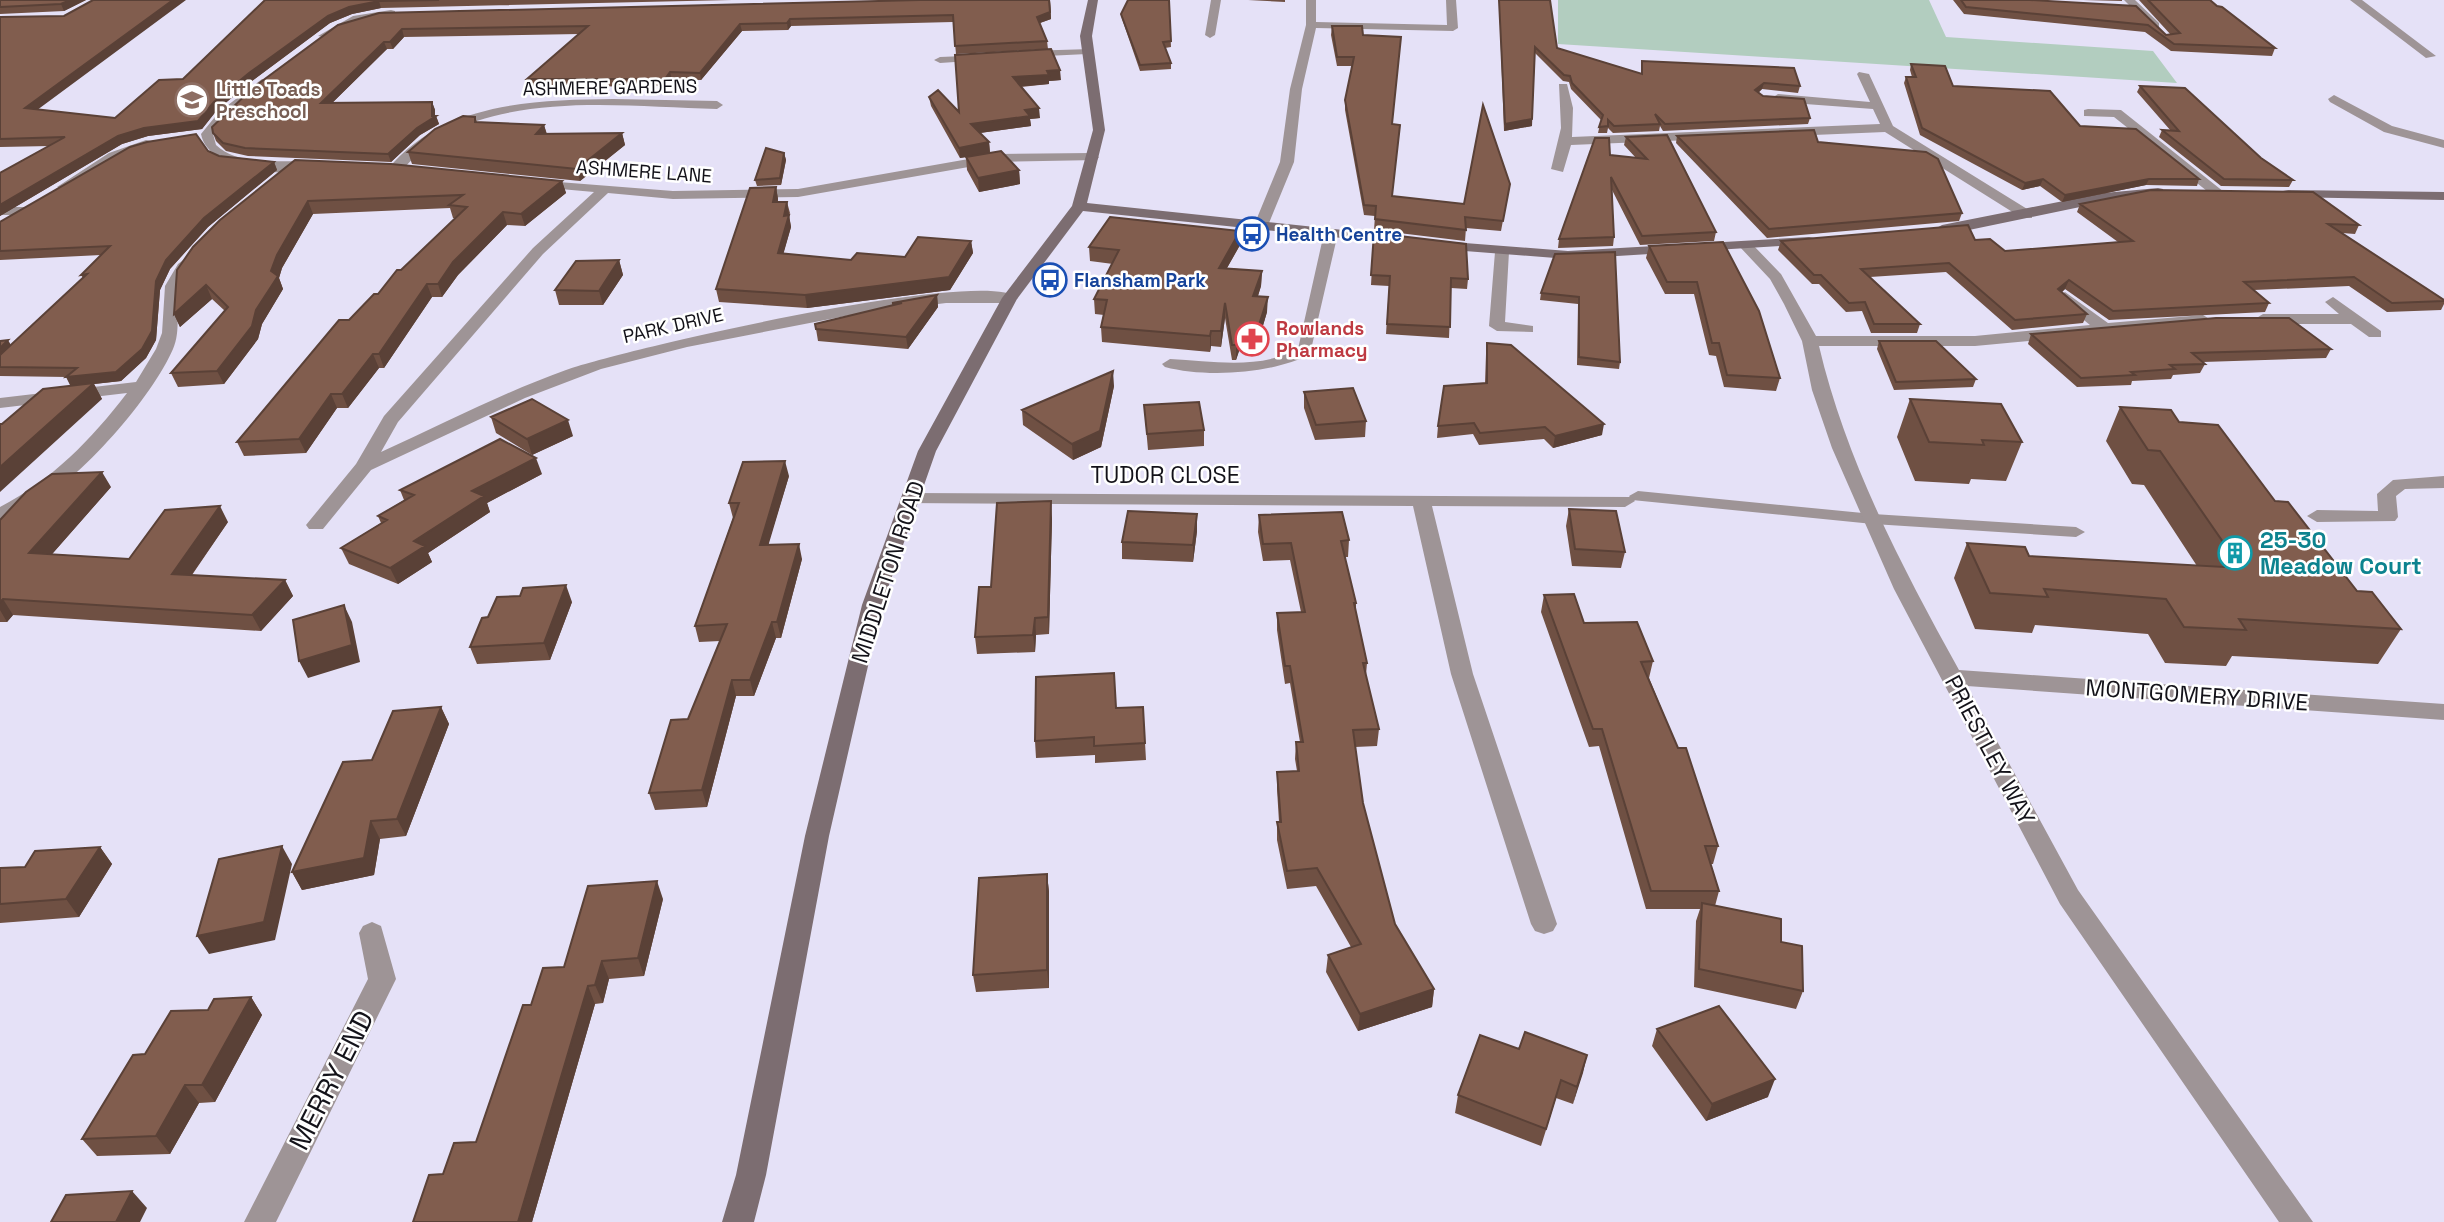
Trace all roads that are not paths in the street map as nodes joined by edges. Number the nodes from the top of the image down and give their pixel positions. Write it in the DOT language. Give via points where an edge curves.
graph roads {
  1 [pos="1093,0"];
  2 [pos="1216,0"];
  3 [pos="1311,0"];
  4 [pos="1451,0"];
  5 [pos="2355,0"];
  6 [pos="2129,5"];
  7 [pos="408,12"];
  8 [pos="1311,25"];
  9 [pos="2161,31"];
  10 [pos="1210,35"];
  11 [pos="314,44"];
  12 [pos="1087,51"];
  13 [pos="1007,56"];
  14 [pos="2431,56"];
  15 [pos="994,57"];
  16 [pos="940,60"];
  17 [pos="275,73"];
  18 [pos="1863,74"];
  19 [pos="1563,87"];
  20 [pos="1762,96"];
  21 [pos="2334,99"];
  22 [pos="718,105"];
  23 [pos="1878,106"];
  24 [pos="2088,113"];
  25 [pos="1888,128"];
  26 [pos="160,141"];
  27 [pos="1566,141"];
  28 [pos="2444,144"];
  29 [pos="1092,157"];
  30 [pos="294,167"];
  31 [pos="332,168"];
  32 [pos="1558,169"];
  33 [pos="421,171"];
  34 [pos="526,181"];
  35 [pos="276,182"];
  36 [pos="604,190"];
  37 [pos="2223,192"];
  38 [pos="2269,193"];
  39 [pos="2444,196"];
  40 [pos="36,203"];
  41 [pos="1079,206"];
  42 [pos="0,211"];
  43 [pos="2027,215"];
  44 [pos="1262,223"];
  45 [pos="0,225"];
  46 [pos="1928,230"];
  47 [pos="1331,233"];
  48 [pos="1825,240"];
  49 [pos="207,243"];
  50 [pos="1746,246"];
  51 [pos="1502,252"];
  52 [pos="2065,297"];
  53 [pos="1010,298"];
  54 [pos="2333,302"];
  55 [pos="2355,319"];
  56 [pos="2225,320"];
  57 [pos="2250,320"];
  58 [pos="2104,328"];
  59 [pos="1527,329"];
  60 [pos="2375,334"];
  61 [pos="1810,341"];
  62 [pos="1170,364"];
  63 [pos="139,387"];
  64 [pos="0,403"];
  65 [pos="364,466"];
  66 [pos="2444,482"];
  67 [pos="910,499"];
  68 [pos="1632,499"];
  69 [pos="1421,500"];
  70 [pos="0,514"];
  71 [pos="2317,516"];
  72 [pos="1873,519"];
  73 [pos="316,525"];
  74 [pos="2076,531"];
  75 [pos="1950,677"];
  76 [pos="2441,716"];
  77 [pos="1544,924"];
  78 [pos="372,933"];
  79 [pos="260,1222"];
  80 [pos="738,1222"];
  81 [pos="2297,1222"];
  1 -- 12 [label="main road, MIDDLETON ROAD"];
  2 -- 10 [label="lane"];
  3 -- 8 [label="street"];
  4 -- 8 [label="street" via="1453,28"];
  5 -- 14 [label="street"];
  6 -- 9 [label="street"];
  7 -- 11 [label="street" via="357,18"];
  8 -- 44 [label="street" via="1296,89 1287,162"];
  12 -- 13 [label="street"];
  12 -- 29 [label="main road, MIDDLETON ROAD" via="1099,130"];
  15 -- 16 [label="street"];
  17 -- 30 [label="street" via="201,135 210,149 225,158"];
  18 -- 23 [label="street"];
  19 -- 27 [label="street" via="1569,105"];
  20 -- 23 [label="street" via="1792,106"];
  21 -- 28 [label="street" via="2388,129"];
  22 -- 33 [label="street, ASHMERE GARDENS" via="560,104 506,109 439,131 389,169"];
  23 -- 25 [label="street"];
  24 -- 37 [label="street" via="2117,113"];
  25 -- 27 [label="street" via="1799,128 1620,142"];
  25 -- 43 [label="street" via="1917,151"];
  26 -- 40 [label="street" via="114,156"];
  27 -- 32 [label="street"];
  29 -- 36 [label="street, ASHMERE LANE" via="997,158 798,193"];
  29 -- 41 [label="main road, MIDDLETON ROAD"];
  30 -- 31 [label="street"];
  30 -- 35 [label="street"];
  34 -- 36 [label="street, ASHMERE LANE"];
  36 -- 65 [label="street, PARK DRIVE" via="538,251 390,420"];
  37 -- 43 [label="main road" via="2127,194"];
  38 -- 39 [label="main road"];
  40 -- 42 [label="street"];
  40 -- 45 [label="street"];
  41 -- 44 [label="main road"];
  41 -- 53 [label="main road, MIDDLETON ROAD"];
  43 -- 46 [label="main road"];
  44 -- 47 [label="main road"];
  47 -- 51 [label="main road"];
  47 -- 62 [label="lane" via="1306,351 1289,361 1261,366"];
  48 -- 50 [label="main road"];
  49 -- 63 [label="street" via="176,275 169,291 171,332 160,359"];
  50 -- 51 [label="main road" via="1568,255"];
  50 -- 61 [label="street, PRIESTLEY WAY" via="1776,277"];
  51 -- 59 [label="street" via="1497,326"];
  52 -- 58 [label="street"];
  53 -- 65 [label="street, PARK DRIVE" via="943,298 868,306 666,346 562,377"];
  53 -- 67 [label="main road, MIDDLETON ROAD" via="927,451"];
  54 -- 55 [label="street"];
  55 -- 57 [label="street"];
  55 -- 60 [label="street"];
  56 -- 58 [label="street"];
  58 -- 61 [label="street" via="1975,341"];
  61 -- 72 [label="street, PRIESTLEY WAY" via="1840,448"];
  63 -- 64 [label="street"];
  63 -- 70 [label="street" via="97,440 56,481"];
  65 -- 73 [label="street, PARK DRIVE"];
  66 -- 71 [label="street" via="2400,484 2386,494 2388,517"];
  67 -- 69 [label="street, TUDOR CLOSE"];
  67 -- 80 [label="main road, MIDDLETON ROAD" via="872,605 817,836"];
  68 -- 69 [label="street, TUDOR CLOSE"];
  68 -- 72 [label="lane"];
  69 -- 77 [label="street" via="1462,674"];
  72 -- 74 [label="lane"];
  72 -- 75 [label="street, PRIESTLEY WAY"];
  75 -- 76 [label="street, MONTGOMERY DRIVE"];
  75 -- 81 [label="street, PRIESTLEY WAY" via="2069,897"];
  78 -- 79 [label="street, MERRY END" via="382,979"];
}
